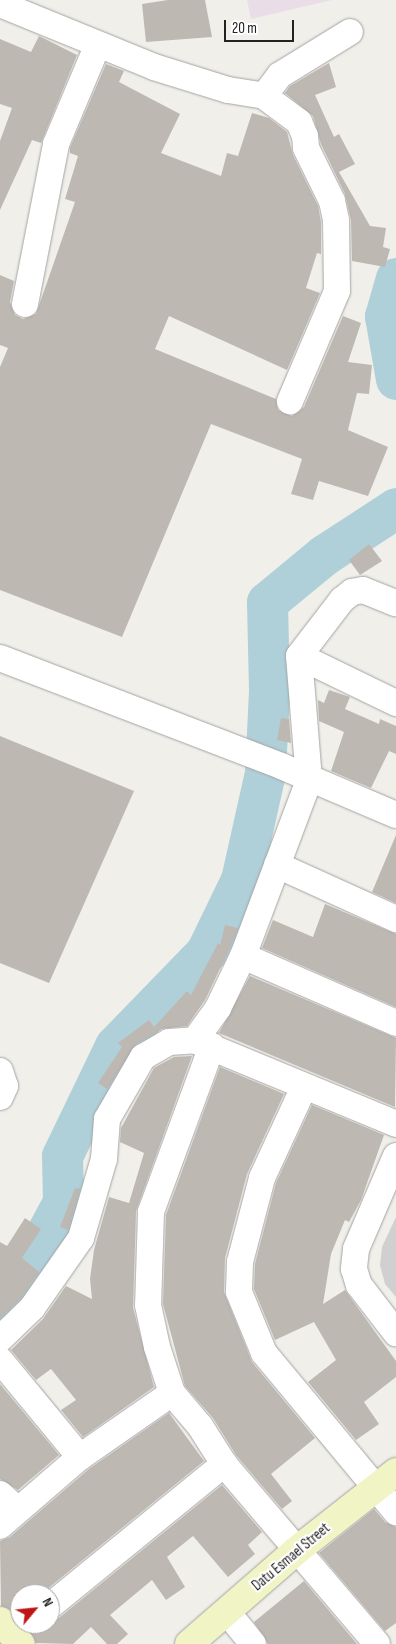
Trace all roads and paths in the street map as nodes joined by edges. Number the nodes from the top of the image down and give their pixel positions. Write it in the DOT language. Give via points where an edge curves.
graph roads {
  1 [pos="0,4"];
  2 [pos="350,32"];
  3 [pos="98,44"];
  4 [pos="264,96"];
  5 [pos="26,304"];
  6 [pos="290,400"];
  7 [pos="396,603"];
  8 [pos="299,656"];
  9 [pos="0,658"];
  10 [pos="396,703"];
  11 [pos="309,780"];
  12 [pos="396,815"];
  13 [pos="277,865"];
  14 [pos="396,919"];
  15 [pos="243,956"];
  16 [pos="396,1023"];
  17 [pos="204,1043"];
  18 [pos="0,1071"];
  19 [pos="304,1087"];
  20 [pos="0,1097"];
  21 [pos="396,1124"];
  22 [pos="396,1156"];
  23 [pos="388,1198"];
  24 [pos="396,1333"];
  25 [pos="0,1339"];
  26 [pos="0,1360"];
  27 [pos="172,1393"];
  28 [pos="80,1457"];
  29 [pos="224,1464"];
  30 [pos="386,1480"];
  31 [pos="6,1510"];
  32 [pos="396,1512"];
  33 [pos="297,1550"];
  34 [pos="60,1598"];
  35 [pos="227,1612"];
  36 [pos="189,1644"];
  37 [pos="253,1644"];
  38 [pos="377,1644"];
  1 -- 3 [label="street"];
  2 -- 4 [label="street" via="280,75"];
  3 -- 4 [label="street" via="200,81"];
  3 -- 5 [label="street" via="56,144"];
  4 -- 6 [label="street" via="299,122 306,148 332,201 336,220 337,291"];
  7 -- 8 [label="street" via="364,590 352,592 342,600"];
  8 -- 10 [label="street"];
  8 -- 11 [label="street"];
  9 -- 11 [label="street" via="281,766"];
  11 -- 12 [label="street"];
  11 -- 13 [label="street"];
  13 -- 14 [label="street"];
  13 -- 15 [label="street"];
  15 -- 16 [label="street"];
  15 -- 17 [label="street"];
  17 -- 19 [label="street"];
  17 -- 25 [label="street" via="170,1042 143,1057 107,1119 104,1159 81,1238 32,1308"];
  17 -- 27 [label="street" via="151,1212 147,1255 148,1305"];
  18 -- 20 [label="street" via="5,1086"];
  19 -- 21 [label="street"];
  19 -- 30 [label="street" via="262,1178 240,1262 239,1292 264,1353"];
  22 -- 23 [label="street"];
  23 -- 24 [label="street" via="356,1249 354,1269 359,1285"];
  26 -- 28 [label="street"];
  27 -- 28 [label="street"];
  27 -- 29 [label="street" via="200,1426"];
  28 -- 31 [label="street"];
  29 -- 33 [label="street"];
  29 -- 34 [label="street"];
  30 -- 32 [label="street"];
  30 -- 33 [label="street, Datu Esmael Street"];
  33 -- 35 [label="street, Datu Esmael Street"];
  33 -- 38 [label="street"];
  35 -- 36 [label="street, Datu Esmael Street"];
  35 -- 37 [label="street"];
}
